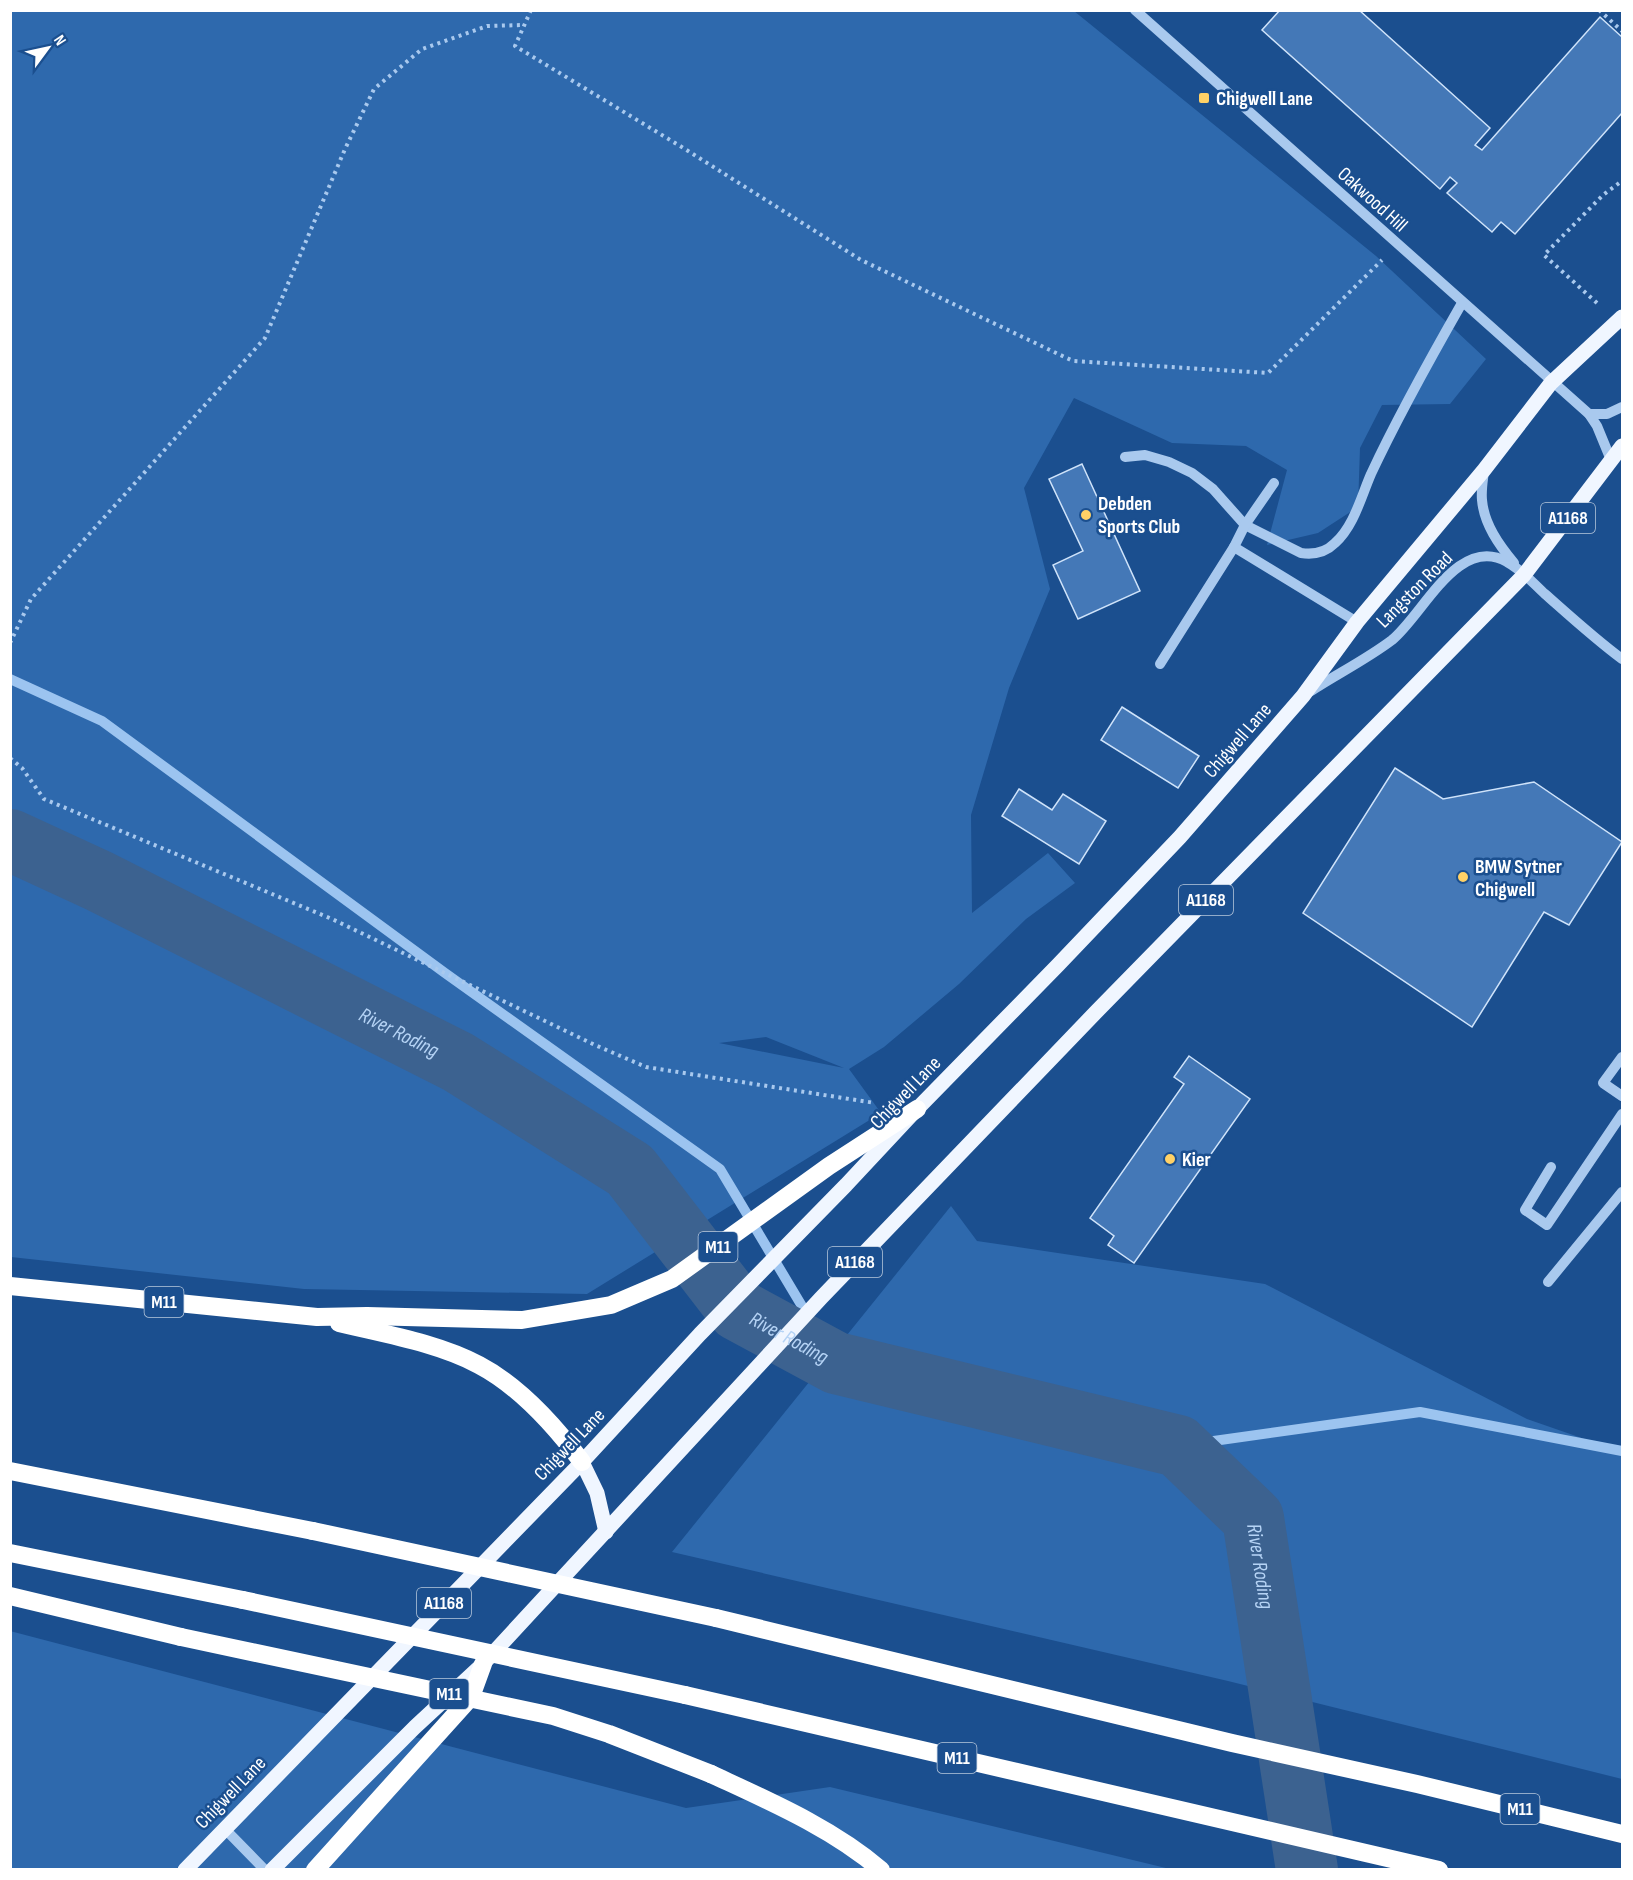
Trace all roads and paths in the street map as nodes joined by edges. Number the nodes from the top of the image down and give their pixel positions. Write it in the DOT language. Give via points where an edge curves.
graph roads {
  1 [pos="531,10"];
  2 [pos="1135,10"];
  3 [pos="1599,10"];
  4 [pos="524,25"];
  5 [pos="1623,31"];
  6 [pos="1623,181"];
  7 [pos="1397,245"];
  8 [pos="1462,303"];
  9 [pos="1597,303"];
  10 [pos="1623,317"];
  11 [pos="1551,382"];
  12 [pos="1623,407"];
  13 [pos="1588,414"];
  14 [pos="1623,446"];
  15 [pos="1125,457"];
  16 [pos="1611,460"];
  17 [pos="1484,470"];
  18 [pos="1274,483"];
  19 [pos="1245,525"];
  20 [pos="1234,547"];
  21 [pos="1524,575"];
  22 [pos="1357,621"];
  23 [pos="10,643"];
  24 [pos="1623,659"];
  25 [pos="1160,664"];
  26 [pos="1303,696"];
  27 [pos="10,758"];
  28 [pos="1623,1057"];
  29 [pos="1623,1096"];
  30 [pos="917,1109"];
  31 [pos="1623,1114"];
  32 [pos="1551,1167"];
  33 [pos="1623,1192"];
  34 [pos="1548,1282"];
  35 [pos="10,1286"];
  36 [pos="317,1317"];
  37 [pos="582,1462"];
  38 [pos="10,1471"];
  39 [pos="606,1532"];
  40 [pos="10,1553"];
  41 [pos="10,1596"];
  42 [pos="483,1664"];
  43 [pos="224,1828"];
  44 [pos="1623,1834"];
  45 [pos="185,1869"];
  46 [pos="265,1869"];
  47 [pos="272,1869"];
  48 [pos="315,1869"];
  49 [pos="881,1869"];
  50 [pos="1439,1869"];
  1 -- 4 [label="path"];
  2 -- 7 [label="street, Oakwood Hill"];
  3 -- 5 [label="path"];
  4 -- 7 [label="path" via="515,46 861,260 1073,361 1268,373"];
  4 -- 23 [label="path" via="487,26 422,49 374,89 265,338 31,599"];
  6 -- 9 [label="path" via="1603,195 1544,255"];
  7 -- 8 [label="street, Oakwood Hill"];
  8 -- 11 [label="street, Oakwood Hill"];
  8 -- 19 [label="street" via="1371,474 1350,524 1335,543 1323,551 1301,553"];
  10 -- 11 [label="main road, Chigwell Lane / A1168"];
  11 -- 13 [label="street, Oakwood Hill"];
  11 -- 17 [label="main road, Chigwell Lane / A1168"];
  12 -- 13 [label="street" via="1607,414"];
  13 -- 16 [label="street, Oakwood Hill"];
  14 -- 16 [label="main road, A1168"];
  15 -- 19 [label="street" via="1145,455 1192,473 1214,489"];
  16 -- 21 [label="main road, A1168"];
  17 -- 21 [label="street, Langston Road" via="1482,500 1487,521 1499,545"];
  17 -- 22 [label="main road, Chigwell Lane / A1168"];
  18 -- 19 [label="street"];
  19 -- 20 [label="street"];
  20 -- 22 [label="street"];
  20 -- 25 [label="street"];
  21 -- 24 [label="street, Langston Road" via="1594,639"];
  21 -- 26 [label="street, Langston Road" via="1500,558 1481,556 1466,561 1393,639"];
  21 -- 39 [label="main road, A1168" via="821,1298"];
  22 -- 26 [label="main road, Chigwell Lane / A1168"];
  26 -- 30 [label="main road, Chigwell Lane / A1168" via="1180,837"];
  27 -- 30 [label="path" via="44,799 332,919 645,1067"];
  28 -- 29 [label="street" via="1603,1083"];
  30 -- 36 [label="highway, M11" via="829,1166 672,1279 611,1305 522,1320"];
  30 -- 37 [label="main road, Chigwell Lane / A1168"];
  31 -- 32 [label="street" via="1547,1225 1525,1210"];
  33 -- 34 [label="street"];
  35 -- 36 [label="highway, M11"];
  36 -- 37 [label="highway, M11" via="415,1342 477,1364 503,1380 562,1434"];
  37 -- 39 [label="main road" via="597,1492"];
  37 -- 43 [label="main road, Chigwell Lane / A1168"];
  38 -- 44 [label="highway, M11, bridge" via="716,1618"];
  39 -- 42 [label="main road, A1168"];
  40 -- 50 [label="highway, M11, bridge" via="685,1695"];
  41 -- 49 [label="highway, M11, bridge" via="181,1638 553,1716 711,1774 802,1818"];
  42 -- 47 [label="main road, A1168"];
  42 -- 48 [label="highway, M11" via="471,1697"];
  43 -- 45 [label="main road, Chigwell Lane / A1168"];
  43 -- 46 [label="street"];
}
